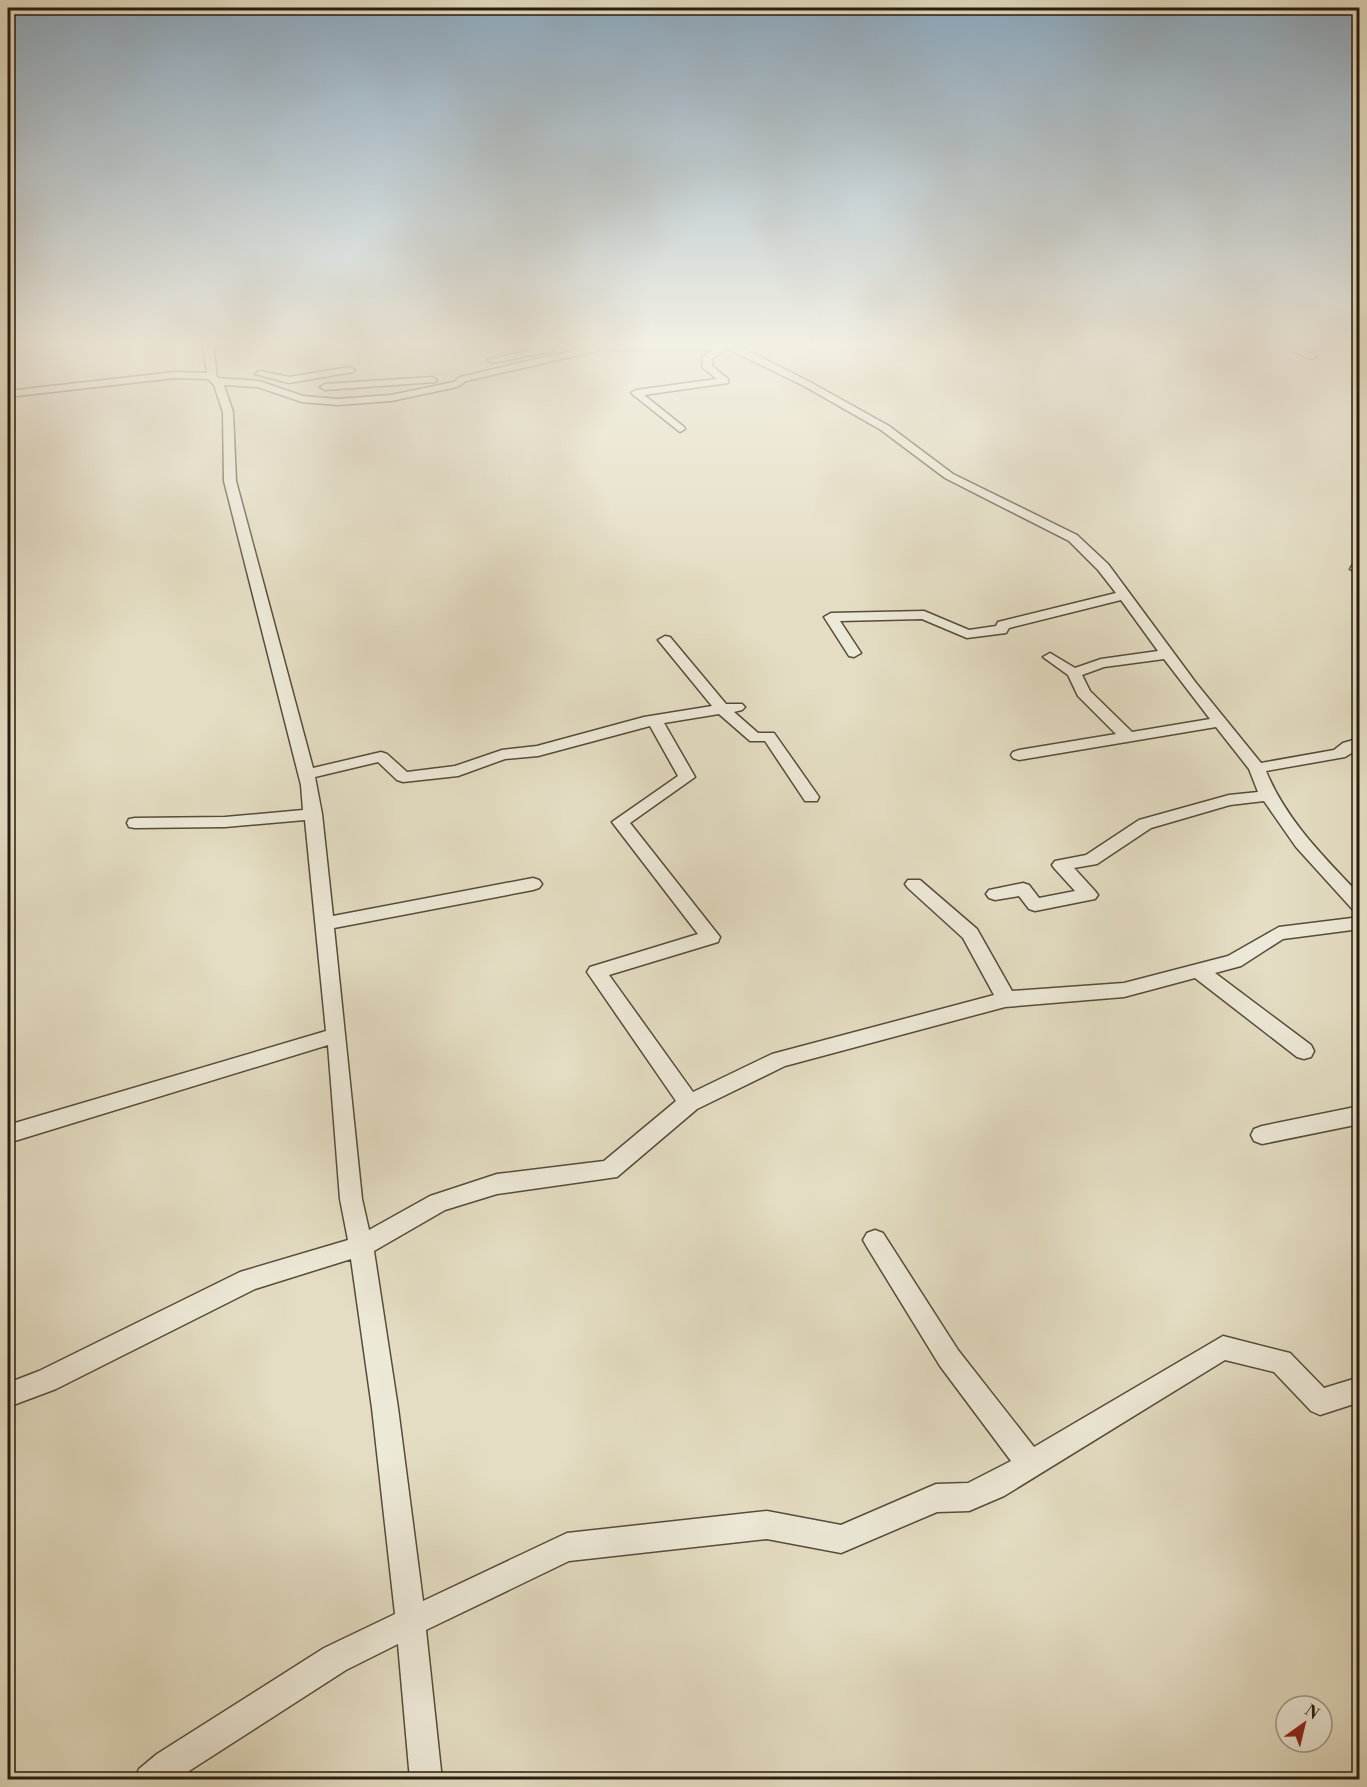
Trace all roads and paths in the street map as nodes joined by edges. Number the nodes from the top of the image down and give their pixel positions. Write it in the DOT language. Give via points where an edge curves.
graph roads {
  1 [pos="228,426"];
  2 [pos="677,426"];
  3 [pos="882,426"];
  4 [pos="680,429"];
  5 [pos="1359,564"];
  6 [pos="1359,571"];
  7 [pos="1124,595"];
  8 [pos="664,640"];
  9 [pos="854,653"];
  10 [pos="1167,654"];
  11 [pos="1050,657"];
  12 [pos="1074,673"];
  13 [pos="730,708"];
  14 [pos="656,722"];
  15 [pos="1220,722"];
  16 [pos="1129,738"];
  17 [pos="1359,743"];
  18 [pos="1019,755"];
  19 [pos="1257,768"];
  20 [pos="306,774"];
  21 [pos="1268,796"];
  22 [pos="811,797"];
  23 [pos="314,814"];
  24 [pos="135,823"];
  25 [pos="533,884"];
  26 [pos="914,884"];
  27 [pos="995,894"];
  28 [pos="1359,907"];
  29 [pos="1359,923"];
  30 [pos="323,924"];
  31 [pos="1198,970"];
  32 [pos="1007,1000"];
  33 [pos="337,1035"];
  34 [pos="1304,1051"];
  35 [pos="689,1103"];
  36 [pos="1359,1114"];
  37 [pos="8,1134"];
  38 [pos="1262,1135"];
  39 [pos="875,1240"];
  40 [pos="361,1246"];
  41 [pos="1359,1389"];
  42 [pos="8,1395"];
  43 [pos="1031,1465"];
  44 [pos="411,1623"];
  45 [pos="150,1779"];
  46 [pos="426,1779"];
  1 -- 20 [label="street" via="232,492"];
  2 -- 4 [label="street"];
  3 -- 7 [label="street" via="949,476 1073,538 1103,567"];
  5 -- 6 [label="street"];
  7 -- 9 [label="street" via="1003,625 1001,630 967,634 924,615 831,617"];
  7 -- 10 [label="street"];
  8 -- 13 [label="street"];
  10 -- 12 [label="street" via="1101,663"];
  10 -- 15 [label="street"];
  11 -- 12 [label="street"];
  12 -- 16 [label="street" via="1083,693"];
  13 -- 14 [label="street"];
  13 -- 22 [label="street" via="755,738 769,735"];
  14 -- 20 [label="street" via="538,751 502,755 458,771 403,777 381,757"];
  14 -- 35 [label="street" via="687,777 620,822 711,937 597,972"];
  15 -- 16 [label="street"];
  15 -- 19 [label="street"];
  16 -- 18 [label="street"];
  17 -- 19 [label="street" via="1339,754"];
  19 -- 21 [label="street"];
  20 -- 23 [label="street"];
  21 -- 27 [label="street" via="1229,800 1145,824 1091,860 1060,865 1089,895 1035,905 1023,889"];
  21 -- 28 [label="street" via="1302,843"];
  23 -- 24 [label="street" via="195,824"];
  23 -- 30 [label="street"];
  25 -- 30 [label="street"];
  26 -- 32 [label="street" via="970,934"];
  29 -- 31 [label="street" via="1279,933 1234,961"];
  30 -- 33 [label="street"];
  31 -- 32 [label="street" via="1124,990"];
  31 -- 34 [label="street"];
  32 -- 35 [label="street" via="779,1060"];
  33 -- 37 [label="street"];
  33 -- 40 [label="street" via="351,1199"];
  35 -- 40 [label="street" via="609,1170 487,1187 438,1203"];
  36 -- 38 [label="street"];
  39 -- 43 [label="street" via="949,1358"];
  40 -- 42 [label="street" via="249,1281 47,1380"];
  40 -- 44 [label="street"];
  41 -- 43 [label="street" via="1320,1402 1281,1362 1223,1348"];
  43 -- 44 [label="street" via="969,1497 936,1498 841,1539 767,1525 567,1547"];
  44 -- 45 [label="street" via="335,1659"];
  44 -- 46 [label="street"];
}
